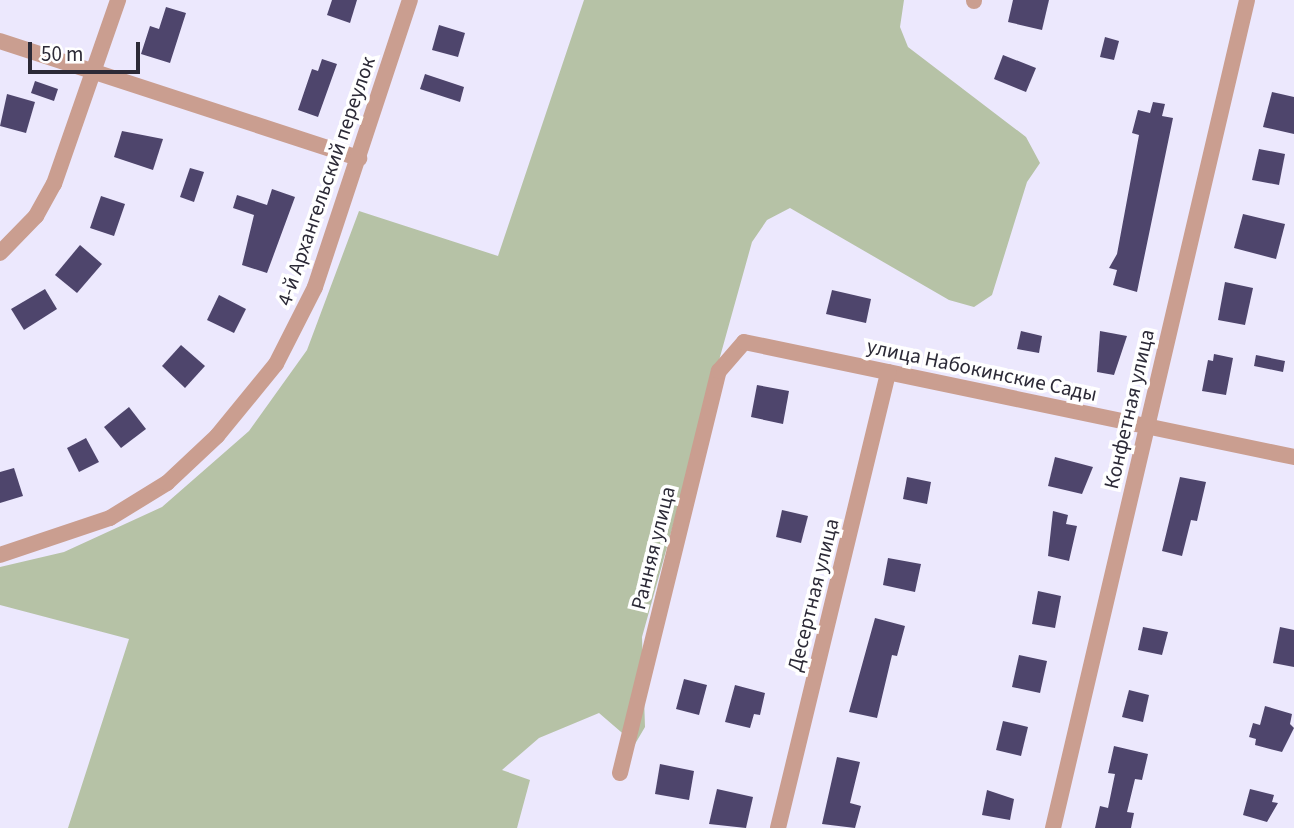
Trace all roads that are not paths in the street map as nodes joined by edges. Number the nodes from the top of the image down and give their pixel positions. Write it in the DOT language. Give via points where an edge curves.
graph roads {
  1 [pos="118,0"];
  2 [pos="410,0"];
  3 [pos="1247,0"];
  4 [pos="0,41"];
  5 [pos="93,73"];
  6 [pos="359,158"];
  7 [pos="0,253"];
  8 [pos="744,342"];
  9 [pos="888,372"];
  10 [pos="1146,425"];
  11 [pos="1294,457"];
  12 [pos="0,555"];
  13 [pos="620,773"];
  14 [pos="778,828"];
  15 [pos="1052,828"];
  1 -- 5 [label="street"];
  2 -- 6 [label="street, 4-й Архангельский переулок"];
  3 -- 10 [label="street, Конфетная улица"];
  4 -- 5 [label="street"];
  5 -- 6 [label="street"];
  5 -- 7 [label="street" via="54,184 36,216"];
  6 -- 12 [label="street, 4-й Архангельский переулок" via="292,338 216,436 167,483 110,518"];
  8 -- 9 [label="street, улица Набокинские Сады"];
  8 -- 13 [label="street, Ранняя улица" via="719,371"];
  9 -- 10 [label="street, улица Набокинские Сады"];
  9 -- 14 [label="street, Десертная улица"];
  10 -- 11 [label="street, улица Набокинские Сады"];
  10 -- 15 [label="street, Конфетная улица"];
}
